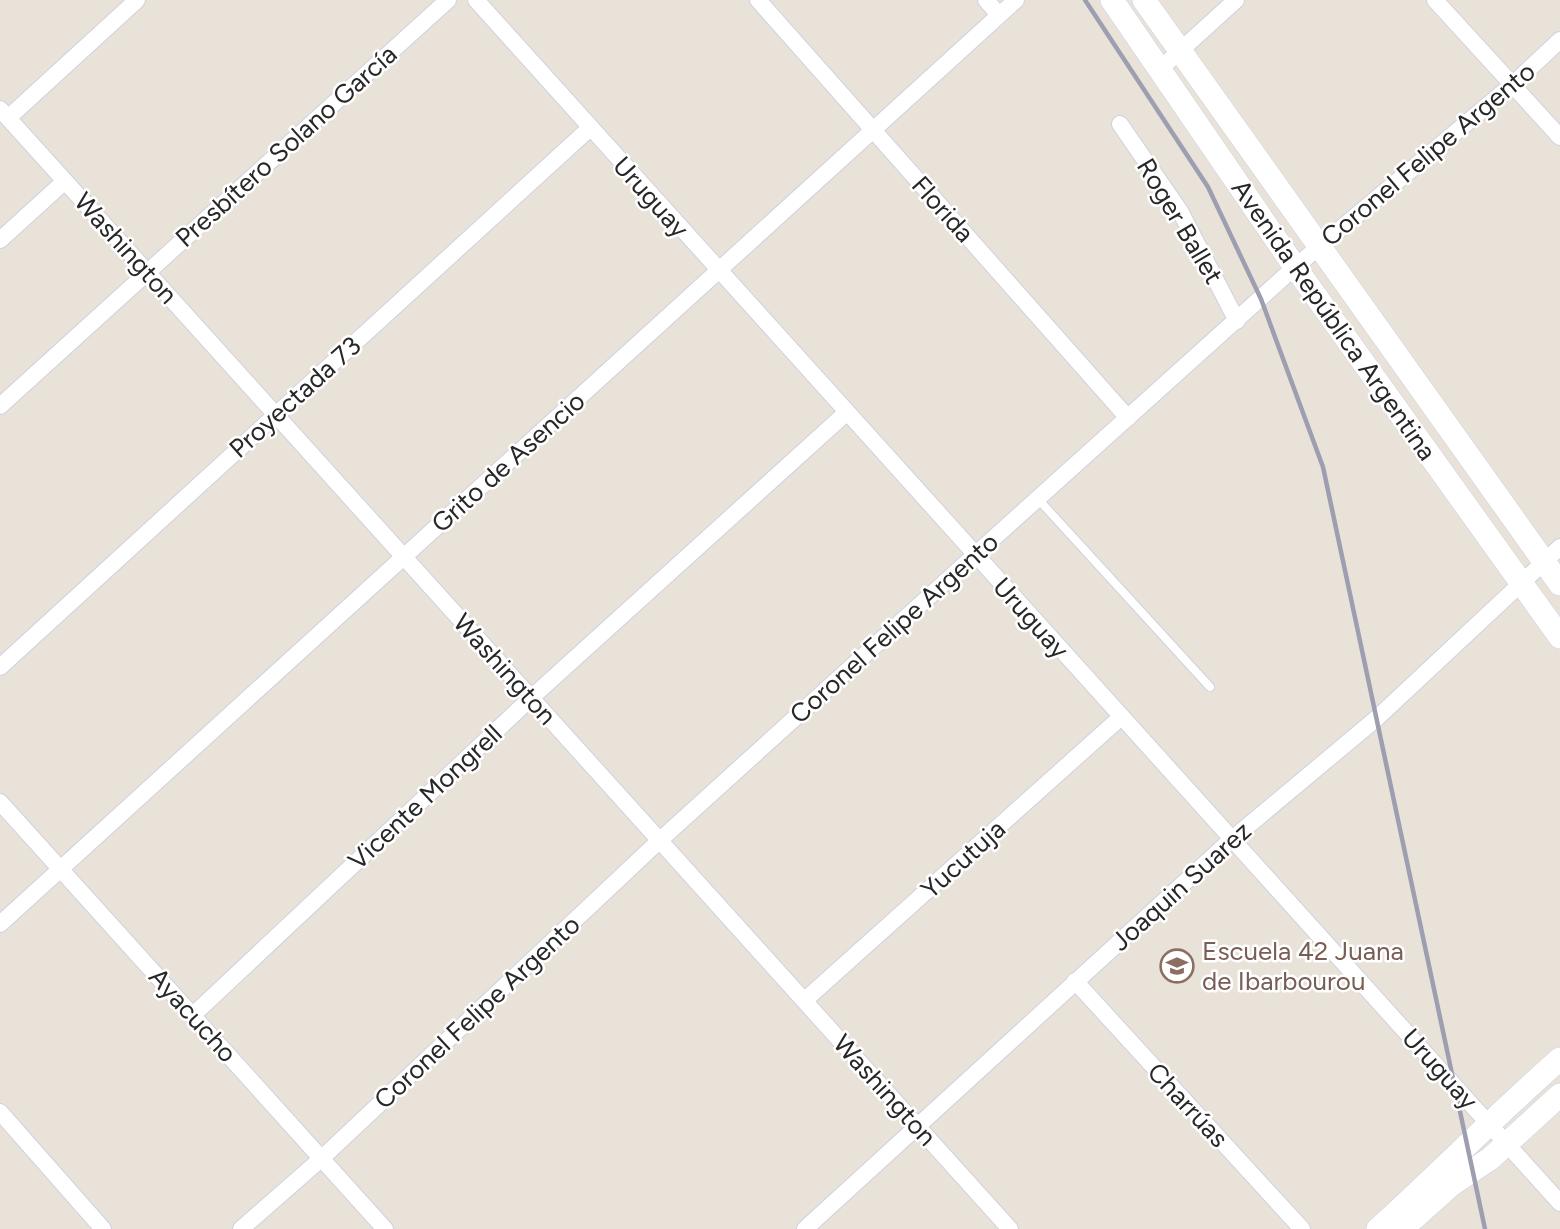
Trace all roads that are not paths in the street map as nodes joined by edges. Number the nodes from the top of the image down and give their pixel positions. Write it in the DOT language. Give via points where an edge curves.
graph roads {
  1 [pos="137,0"];
  2 [pos="448,0"];
  3 [pos="476,0"];
  4 [pos="758,0"];
  5 [pos="986,0"];
  6 [pos="1016,0"];
  7 [pos="1112,0"];
  8 [pos="1144,0"];
  9 [pos="1236,0"];
  10 [pos="1435,0"];
  11 [pos="999,15"];
  12 [pos="1560,40"];
  13 [pos="1180,50"];
  14 [pos="1160,69"];
  15 [pos="1512,85"];
  16 [pos="4,113"];
  17 [pos="1120,124"];
  18 [pos="590,128"];
  19 [pos="873,131"];
  20 [pos="1560,137"];
  21 [pos="65,181"];
  22 [pos="0,240"];
  23 [pos="1319,248"];
  24 [pos="1295,267"];
  25 [pos="148,271"];
  26 [pos="718,271"];
  27 [pos="1237,321"];
  28 [pos="0,405"];
  29 [pos="846,413"];
  30 [pos="276,414"];
  31 [pos="1128,418"];
  32 [pos="1038,499"];
  33 [pos="1552,554"];
  34 [pos="975,555"];
  35 [pos="405,556"];
  36 [pos="1520,582"];
  37 [pos="1560,584"];
  38 [pos="1560,637"];
  39 [pos="0,667"];
  40 [pos="1210,687"];
  41 [pos="531,698"];
  42 [pos="1120,718"];
  43 [pos="0,802"];
  44 [pos="1231,840"];
  45 [pos="659,841"];
  46 [pos="60,870"];
  47 [pos="0,924"];
  48 [pos="1074,981"];
  49 [pos="805,1000"];
  50 [pos="193,1015"];
  51 [pos="1560,1059"];
  52 [pos="1560,1095"];
  53 [pos="0,1112"];
  54 [pos="1488,1122"];
  55 [pos="916,1124"];
  56 [pos="1506,1144"];
  57 [pos="321,1158"];
  58 [pos="1560,1203"];
  59 [pos="103,1229"];
  60 [pos="241,1229"];
  61 [pos="385,1229"];
  62 [pos="805,1229"];
  63 [pos="1010,1229"];
  64 [pos="1302,1229"];
  65 [pos="1378,1229"];
  66 [pos="1402,1229"];
  1 -- 16 [label="street"];
  2 -- 25 [label="street, Presbítero Solano García"];
  3 -- 18 [label="street, Uruguay"];
  4 -- 19 [label="street, Florida"];
  5 -- 11 [label="street"];
  6 -- 11 [label="street, Grito de Asencio"];
  7 -- 14 [label="street, Avenida República Argentina"];
  8 -- 13 [label="street, Avenida República Argentina"];
  9 -- 13 [label="street"];
  10 -- 15 [label="street"];
  11 -- 19 [label="street, Grito de Asencio"];
  12 -- 15 [label="street, Coronel Felipe Argento"];
  13 -- 14 [label="street"];
  13 -- 23 [label="street, Avenida República Argentina"];
  14 -- 24 [label="street, Avenida República Argentina"];
  15 -- 20 [label="street"];
  15 -- 23 [label="street, Coronel Felipe Argento"];
  16 -- 21 [label="street, Washington"];
  17 -- 27 [label="street, Roger Ballet" via="1180,211"];
  18 -- 26 [label="street, Uruguay"];
  18 -- 30 [label="street, Proyectada 73"];
  19 -- 26 [label="street, Grito de Asencio"];
  19 -- 31 [label="street, Florida"];
  21 -- 22 [label="street"];
  21 -- 25 [label="street, Washington"];
  23 -- 24 [label="street, Coronel Felipe Argento"];
  23 -- 33 [label="street, Avenida República Argentina"];
  24 -- 27 [label="street, Coronel Felipe Argento"];
  24 -- 36 [label="street, Avenida República Argentina"];
  25 -- 28 [label="street, Presbítero Solano García"];
  25 -- 30 [label="street, Washington"];
  26 -- 29 [label="street, Uruguay"];
  26 -- 35 [label="street, Grito de Asencio"];
  27 -- 31 [label="street, Coronel Felipe Argento"];
  29 -- 34 [label="street, Uruguay"];
  29 -- 41 [label="street, Vicente Mongrell"];
  30 -- 35 [label="street, Washington"];
  30 -- 39 [label="street, Proyectada 73"];
  31 -- 32 [label="street, Coronel Felipe Argento"];
  32 -- 34 [label="street, Coronel Felipe Argento"];
  32 -- 40 [label="lane"];
  33 -- 36 [label="street, Joaquin Suarez"];
  33 -- 37 [label="street, Avenida República Argentina"];
  34 -- 42 [label="street, Uruguay"];
  34 -- 45 [label="street, Coronel Felipe Argento"];
  35 -- 41 [label="street, Washington"];
  35 -- 46 [label="street, Grito de Asencio"];
  36 -- 38 [label="street, Avenida República Argentina"];
  36 -- 44 [label="street, Joaquin Suarez" via="1377,718"];
  41 -- 45 [label="street, Washington"];
  41 -- 50 [label="street, Vicente Mongrell"];
  42 -- 44 [label="street, Uruguay"];
  42 -- 49 [label="street, Yucutuja"];
  43 -- 46 [label="street, Ayacucho"];
  44 -- 48 [label="street, Joaquin Suarez"];
  44 -- 54 [label="street, Uruguay"];
  45 -- 49 [label="street, Washington"];
  45 -- 57 [label="street, Coronel Felipe Argento"];
  46 -- 47 [label="street, Grito de Asencio"];
  46 -- 50 [label="street, Ayacucho"];
  48 -- 55 [label="street, Joaquin Suarez"];
  48 -- 64 [label="street, Charrúas"];
  49 -- 55 [label="street, Washington"];
  50 -- 57 [label="street, Ayacucho"];
  51 -- 54 [label="street"];
  52 -- 56 [label="street"];
  53 -- 59 [label="street"];
  54 -- 56 [label="street, Uruguay"];
  54 -- 65 [label="street" via="1446,1168"];
  55 -- 62 [label="street, Joaquin Suarez"];
  55 -- 63 [label="street, Washington"];
  56 -- 58 [label="street, Uruguay"];
  56 -- 66 [label="street"];
  57 -- 60 [label="street, Coronel Felipe Argento"];
  57 -- 61 [label="street, Ayacucho"];
}
